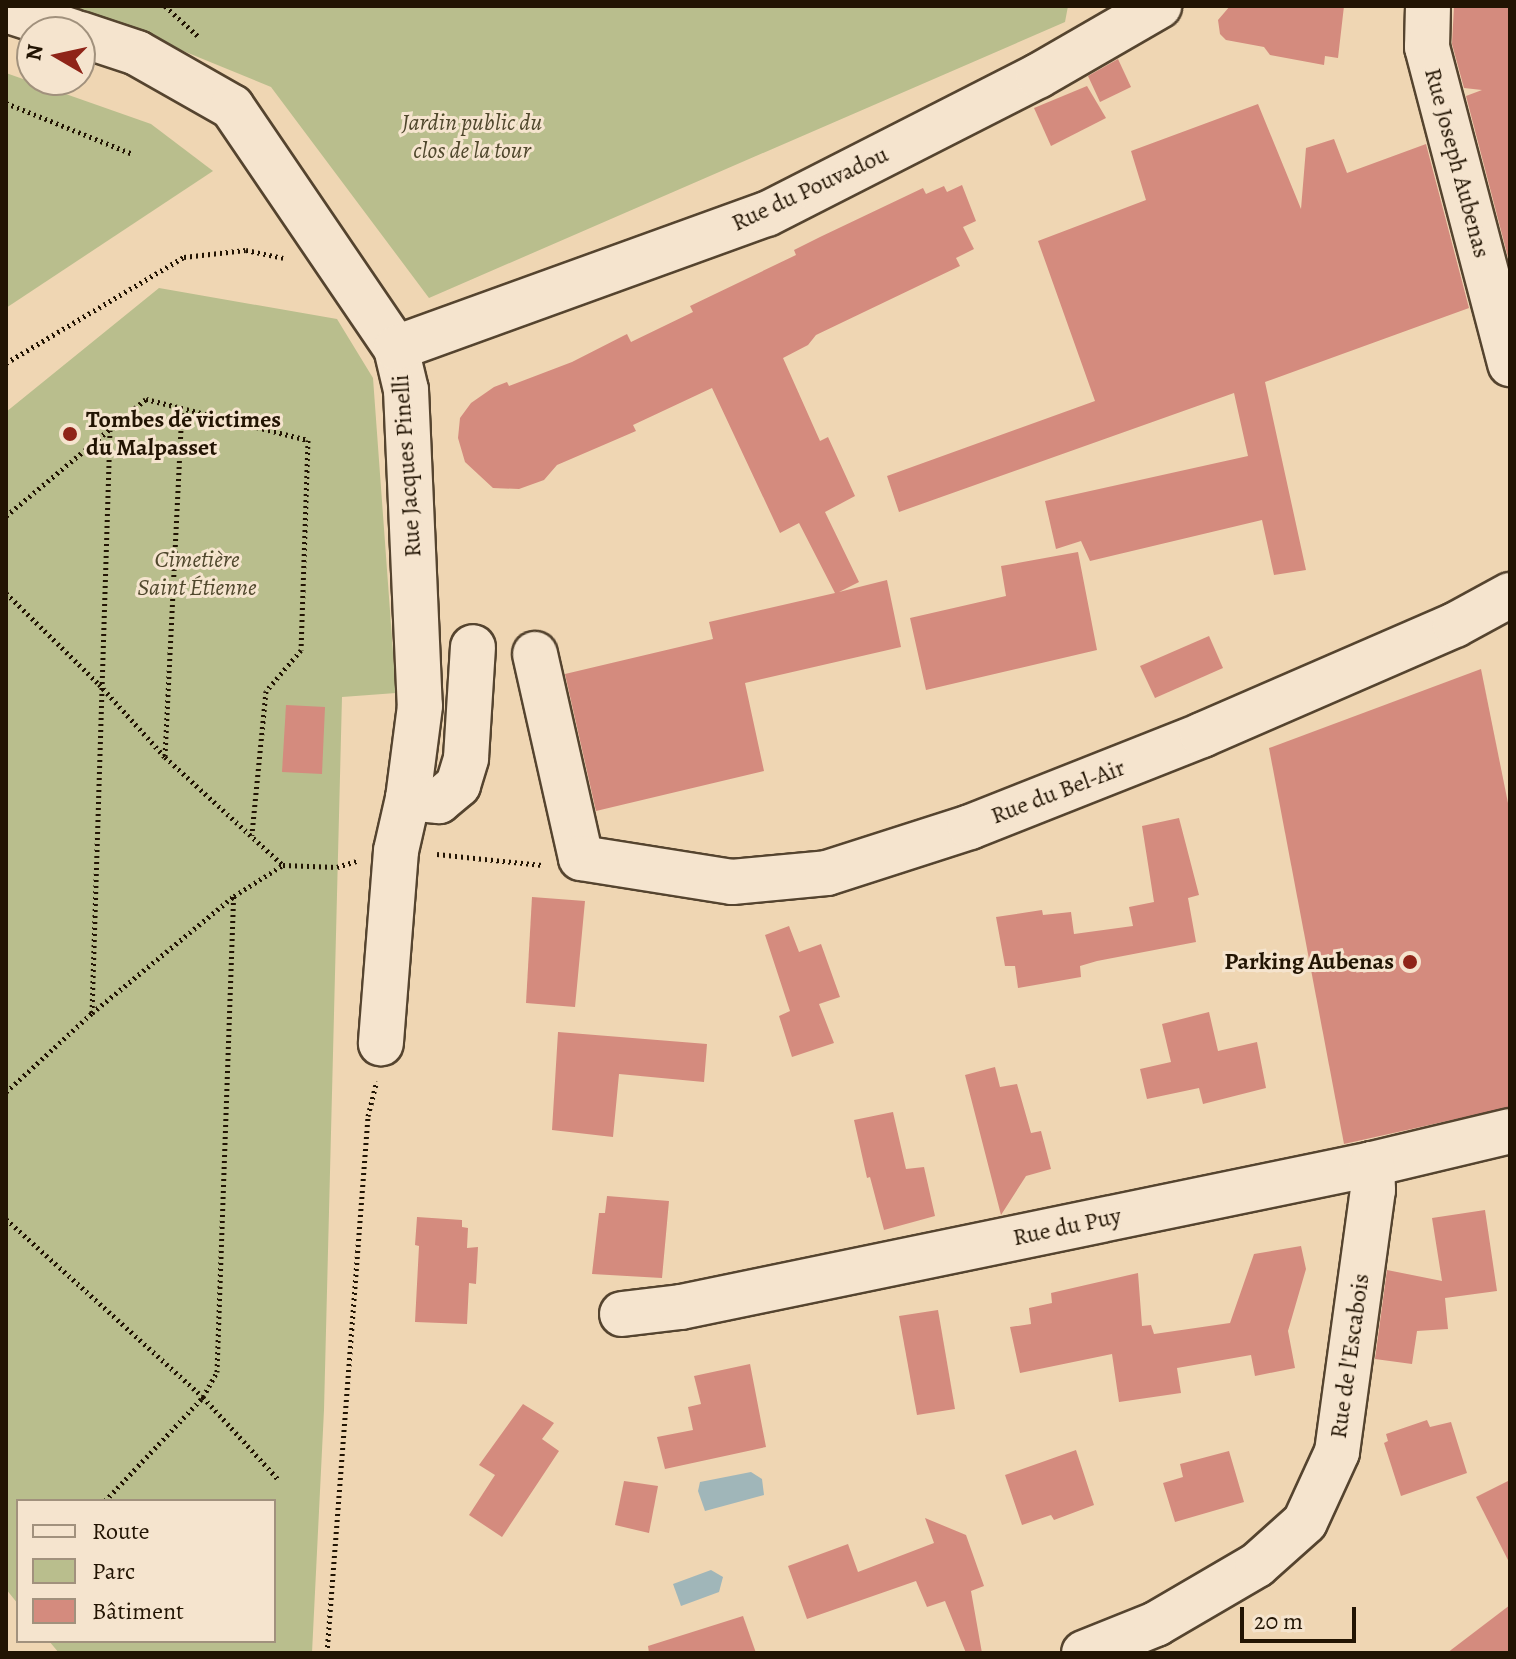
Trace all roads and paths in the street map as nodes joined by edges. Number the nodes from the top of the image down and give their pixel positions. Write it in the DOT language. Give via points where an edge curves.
graph roads {
  1 [pos="1159,6"];
  2 [pos="1428,6"];
  3 [pos="1118,20"];
  4 [pos="96,39"];
  5 [pos="6,103"];
  6 [pos="133,154"];
  7 [pos="331,251"];
  8 [pos="396,348"];
  9 [pos="6,363"];
  10 [pos="1510,364"];
  11 [pos="182,408"];
  12 [pos="110,429"];
  13 [pos="6,516"];
  14 [pos="6,593"];
  15 [pos="1510,595"];
  16 [pos="473,647"];
  17 [pos="535,654"];
  18 [pos="99,684"];
  19 [pos="165,757"];
  20 [pos="408,798"];
  21 [pos="252,835"];
  22 [pos="396,851"];
  23 [pos="442,854"];
  24 [pos="525,863"];
  25 [pos="283,865"];
  26 [pos="234,896"];
  27 [pos="92,1013"];
  28 [pos="381,1043"];
  29 [pos="6,1092"];
  30 [pos="1510,1131"];
  31 [pos="1372,1164"];
  32 [pos="6,1219"];
  33 [pos="622,1314"];
  34 [pos="203,1397"];
  35 [pos="278,1479"];
  36 [pos="107,1499"];
  37 [pos="327,1653"];
  38 [pos="1084,1653"];
  1 -- 3 [label="street, Rue du Pouvadou"];
  2 -- 10 [label="street, Rue Joseph Aubenas" via="1427,47"];
  3 -- 8 [label="street, Rue du Pouvadou" via="767,214"];
  4 -- 7 [label="street, Rue Jacques Pinelli" via="137,53 232,107"];
  5 -- 6 [label="path"];
  7 -- 8 [label="street, Rue Jacques Pinelli"];
  7 -- 9 [label="path" via="298,261 246,250 184,257"];
  8 -- 20 [label="street, Rue Jacques Pinelli" via="406,390 420,706"];
  11 -- 12 [label="path" via="146,399"];
  11 -- 19 [label="path"];
  11 -- 21 [label="path" via="308,440 301,650 266,691"];
  12 -- 13 [label="path"];
  12 -- 18 [label="path"];
  14 -- 18 [label="path"];
  15 -- 17 [label="street, Rue du Bel-Air" via="1455,625 1202,735 970,827 827,873 732,882 581,858"];
  16 -- 20 [label="street" via="466,758 458,785 439,801"];
  18 -- 19 [label="path"];
  18 -- 27 [label="path"];
  19 -- 21 [label="path"];
  20 -- 22 [label="street, Rue Jacques Pinelli"];
  21 -- 25 [label="path"];
  22 -- 25 [label="path" via="337,867"];
  22 -- 28 [label="street, Rue Jacques Pinelli"];
  23 -- 24 [label="path"];
  25 -- 26 [label="path"];
  26 -- 27 [label="path"];
  26 -- 34 [label="path" via="217,1372"];
  27 -- 29 [label="path"];
  28 -- 37 [label="path" via="368,1116"];
  30 -- 31 [label="street, Rue du Puy"];
  31 -- 33 [label="street, Rue du Puy" via="681,1307"];
  31 -- 38 [label="street, Rue de l'Escabois" via="1373,1190 1337,1452 1305,1522 1257,1565 1156,1624"];
  32 -- 34 [label="path"];
  34 -- 35 [label="path"];
  34 -- 36 [label="path"];
}
